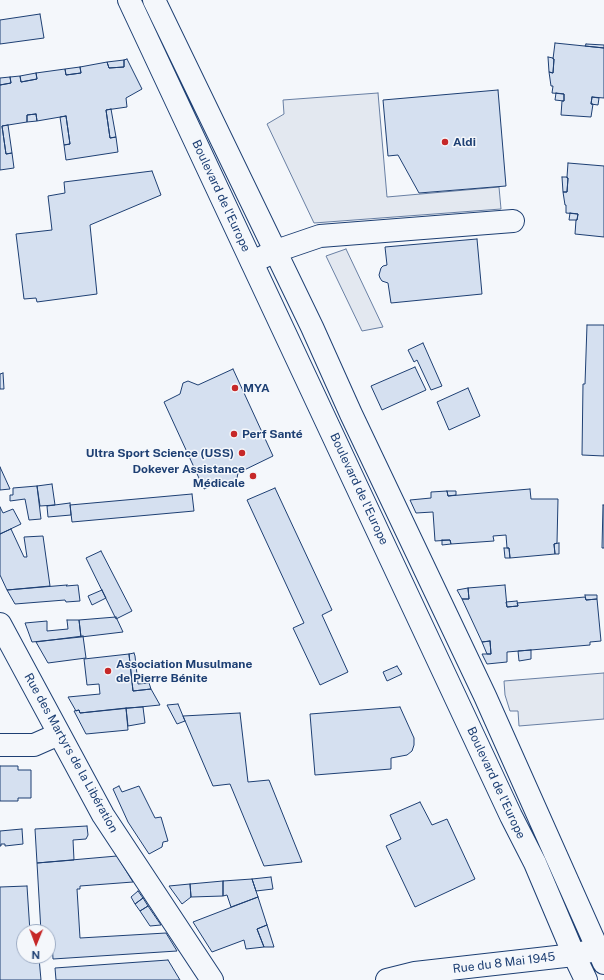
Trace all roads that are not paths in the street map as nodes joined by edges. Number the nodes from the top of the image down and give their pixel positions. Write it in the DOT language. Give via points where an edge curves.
graph roads {
  1 [pos="129,0"];
  2 [pos="154,0"];
  3 [pos="513,221"];
  4 [pos="276,251"];
  5 [pos="252,262"];
  6 [pos="3,635"];
  7 [pos="59,734"];
  8 [pos="0,745"];
  9 [pos="574,955"];
  10 [pos="601,956"];
  11 [pos="212,980"];
  12 [pos="387,980"];
  13 [pos="586,980"];
  1 -- 5 [label="main road, Boulevard de l'Europe"];
  2 -- 4 [label="main road, Boulevard de l'Europe"];
  3 -- 4 [label="main road" via="320,236"];
  4 -- 5 [label="main road"];
  4 -- 10 [label="main road, Boulevard de l'Europe" via="485,696"];
  5 -- 9 [label="main road, Boulevard de l'Europe" via="535,863"];
  6 -- 7 [label="main road, Rue des Martyrs de la Libération"];
  7 -- 8 [label="main road" via="34,745"];
  7 -- 11 [label="main road, Rue des Martyrs de la Libération" via="103,815"];
  9 -- 10 [label="main road, Rue du 8 Mai 1945"];
  9 -- 12 [label="main road, Rue du 8 Mai 1945" via="415,973"];
  9 -- 13 [label="main road, Boulevard de l'Europe"];
}
